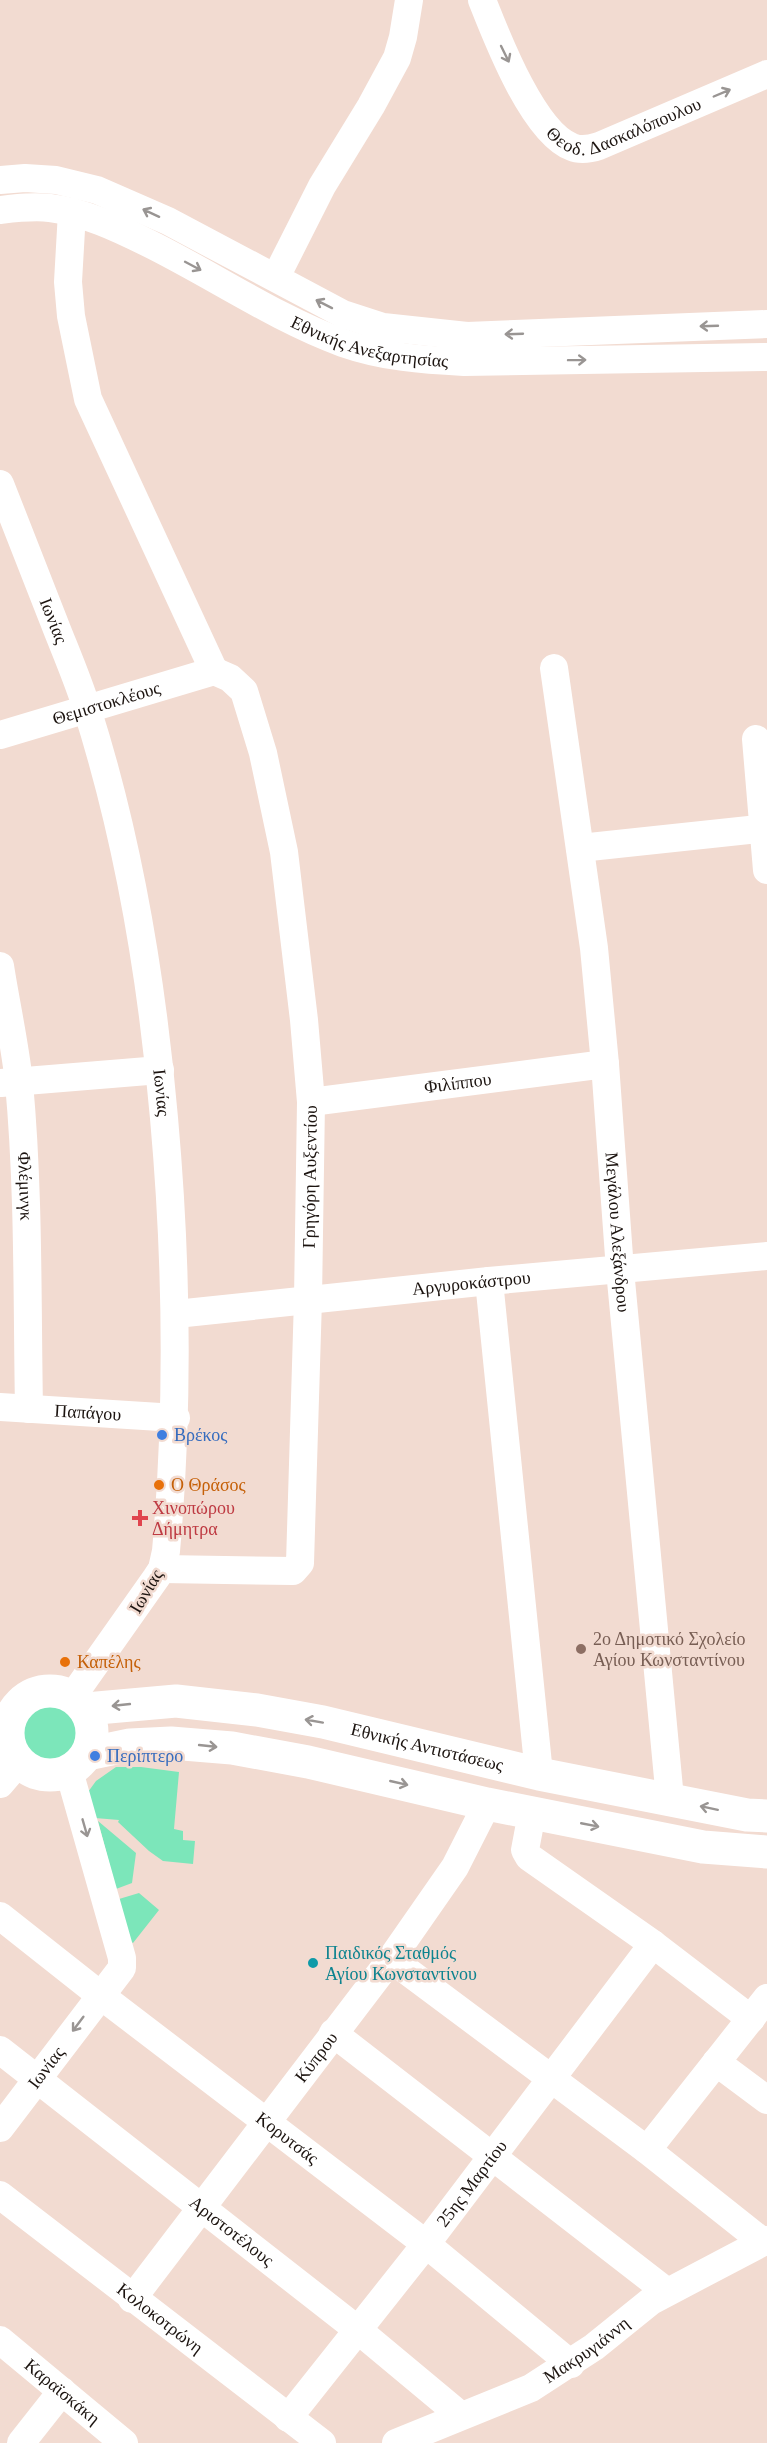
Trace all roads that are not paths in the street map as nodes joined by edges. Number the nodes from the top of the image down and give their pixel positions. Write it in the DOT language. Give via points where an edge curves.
graph roads {
  1 [pos="409,0"];
  2 [pos="483,0"];
  3 [pos="767,74"];
  4 [pos="0,180"];
  5 [pos="0,210"];
  6 [pos="72,213"];
  7 [pos="276,277"];
  8 [pos="767,324"];
  9 [pos="767,357"];
  10 [pos="0,484"];
  11 [pos="554,668"];
  12 [pos="214,671"];
  13 [pos="87,707"];
  14 [pos="0,735"];
  15 [pos="756,739"];
  16 [pos="765,828"];
  17 [pos="580,848"];
  18 [pos="767,870"];
  19 [pos="0,966"];
  20 [pos="605,1064"];
  21 [pos="160,1070"];
  22 [pos="9,1082"];
  23 [pos="311,1102"];
  24 [pos="767,1256"];
  25 [pos="620,1270"];
  26 [pos="489,1281"];
  27 [pos="308,1299"];
  28 [pos="176,1314"];
  29 [pos="0,1407"];
  30 [pos="29,1409"];
  31 [pos="176,1418"];
  32 [pos="162,1569"];
  33 [pos="12,1696"];
  34 [pos="79,1703"];
  35 [pos="7,1755"];
  36 [pos="78,1763"];
  37 [pos="539,1774"];
  38 [pos="670,1799"];
  39 [pos="487,1804"];
  40 [pos="532,1813"];
  41 [pos="767,1816"];
  42 [pos="767,1852"];
  43 [pos="0,1916"];
  44 [pos="653,1944"];
  45 [pos="391,1959"];
  46 [pos="100,1995"];
  47 [pos="759,2008"];
  48 [pos="333,2033"];
  49 [pos="0,2050"];
  50 [pos="716,2062"];
  51 [pos="552,2078"];
  52 [pos="36,2079"];
  53 [pos="767,2100"];
  54 [pos="266,2122"];
  55 [pos="0,2128"];
  56 [pos="646,2150"];
  57 [pos="493,2156"];
  58 [pos="0,2195"];
  59 [pos="200,2209"];
  60 [pos="765,2241"];
  61 [pos="426,2244"];
  62 [pos="666,2291"];
  63 [pos="132,2299"];
  64 [pos="358,2330"];
  65 [pos="0,2340"];
  66 [pos="571,2364"];
  67 [pos="62,2391"];
  68 [pos="460,2415"];
  69 [pos="288,2418"];
  70 [pos="21,2443"];
  71 [pos="124,2443"];
  72 [pos="321,2443"];
  73 [pos="396,2443"];
  1 -- 7 [label="street" via="397,58 322,186"];
  2 -- 3 [label="street, Θεοδ. Δασκαλόπουλου, one-way" via="496,36 534,111 555,136 573,148 599,146"];
  7 -- 4 [label="street, one-way" via="168,221 97,190 56,180"];
  5 -- 6 [label="street, Εθνικής Ανεξαρτησίας" via="29,207"];
  6 -- 9 [label="street, Εθνικής Ανεξαρτησίας, one-way" via="126,232 306,327 384,355 465,362"];
  6 -- 12 [label="street" via="68,282 88,399"];
  8 -- 7 [label="street, one-way" via="467,336 417,333 343,314"];
  10 -- 13 [label="street, Ιωνίας"];
  11 -- 17 [label="street, Μεγάλου Αλεξάνδρου"];
  12 -- 13 [label="street, Θεμιστοκλέους"];
  12 -- 23 [label="street, Γρηγόρη Αυξεντίου" via="230,678 244,691 263,753 284,852"];
  13 -- 14 [label="street, Θεμιστοκλέους"];
  13 -- 21 [label="street, Ιωνίας" via="137,909"];
  15 -- 16 [label="street"];
  16 -- 17 [label="street"];
  16 -- 18 [label="street"];
  17 -- 20 [label="street, Μεγάλου Αλεξάνδρου"];
  19 -- 22 [label="street, Φλέμινγκ"];
  20 -- 23 [label="street, Φιλίππου"];
  20 -- 25 [label="street, Μεγάλου Αλεξάνδρου"];
  21 -- 22 [label="street"];
  21 -- 28 [label="street, Ιωνίας"];
  22 -- 30 [label="street, Φλέμινγκ" via="26,1208"];
  23 -- 27 [label="street, Γρηγόρη Αυξεντίου"];
  24 -- 25 [label="street, Αργυροκάστρου"];
  25 -- 26 [label="street, Αργυροκάστρου"];
  25 -- 38 [label="street, Μεγάλου Αλεξάνδρου"];
  26 -- 27 [label="street, Αργυροκάστρου"];
  26 -- 37 [label="street"];
  27 -- 28 [label="street, Αργυροκάστρου"];
  27 -- 32 [label="street, Γρηγόρη Αυξεντίου" via="299,1567 293,1571"];
  28 -- 31 [label="street, Ιωνίας"];
  29 -- 30 [label="street, Παπάγου"];
  30 -- 31 [label="street, Παπάγου"];
  31 -- 32 [label="street, Ιωνίας" via="168,1539"];
  32 -- 34 [label="street, Ιωνίας"];
  33 -- 34 [label="main road" via="43,1691 63,1693"];
  33 -- 35 [label="main road"];
  34 -- 36 [label="main road" via="92,1729 92,1742"];
  37 -- 34 [label="main road, Εθνικής Αντιστάσεως, one-way" via="322,1722 233,1707 176,1701"];
  35 -- 36 [label="main road" via="37,1774 48,1776"];
  36 -- 39 [label="main road, one-way" via="130,1745 171,1743 232,1748"];
  36 -- 46 [label="street, Ιωνίας, one-way" via="122,1958 122,1968"];
  37 -- 38 [label="main road, Εθνικής Αντιστάσεως"];
  41 -- 38 [label="main road, Εθνικής Αντιστάσεως, one-way"];
  39 -- 40 [label="main road"];
  39 -- 45 [label="street, Κύπρου" via="455,1867"];
  40 -- 42 [label="main road, one-way" via="703,1847"];
  40 -- 44 [label="street" via="527,1855"];
  43 -- 46 [label="street, Κορυτσάς"];
  44 -- 47 [label="street"];
  44 -- 51 [label="street, 25ης Μαρτίου"];
  45 -- 48 [label="street, Κύπρου"];
  45 -- 51 [label="street"];
  46 -- 52 [label="street, Ιωνίας, one-way"];
  46 -- 54 [label="street, Κορυτσάς"];
  47 -- 50 [label="street"];
  48 -- 54 [label="street, Κύπρου"];
  48 -- 57 [label="street"];
  49 -- 52 [label="street, Αριστοτέλους"];
  50 -- 53 [label="street"];
  50 -- 56 [label="street"];
  51 -- 56 [label="street"];
  51 -- 57 [label="street, 25ης Μαρτίου"];
  52 -- 55 [label="street, Ιωνίας"];
  52 -- 59 [label="street, Αριστοτέλους"];
  54 -- 59 [label="street, Κύπρου"];
  54 -- 61 [label="street, Κορυτσάς"];
  56 -- 60 [label="street"];
  57 -- 61 [label="street, 25ης Μαρτίου"];
  57 -- 62 [label="street"];
  58 -- 63 [label="street, Κολοκοτρώνη"];
  59 -- 63 [label="street, Κύπρου"];
  59 -- 64 [label="street, Αριστοτέλους"];
  60 -- 62 [label="street, Μακρυγιάννη"];
  61 -- 64 [label="street, 25ης Μαρτίου"];
  61 -- 66 [label="street, Κορυτσάς"];
  62 -- 66 [label="street, Μακρυγιάννη"];
  63 -- 69 [label="street, Κολοκοτρώνη"];
  64 -- 68 [label="street, Αριστοτέλους"];
  64 -- 69 [label="street, 25ης Μαρτίου"];
  65 -- 67 [label="street, Καραϊσκάκη"];
  66 -- 68 [label="street, Μακρυγιάννη" via="531,2388"];
  67 -- 70 [label="street"];
  67 -- 71 [label="street, Καραϊσκάκη"];
  68 -- 73 [label="street, Μακρυγιάννη"];
  69 -- 72 [label="street, Κολοκοτρώνη"];
}
